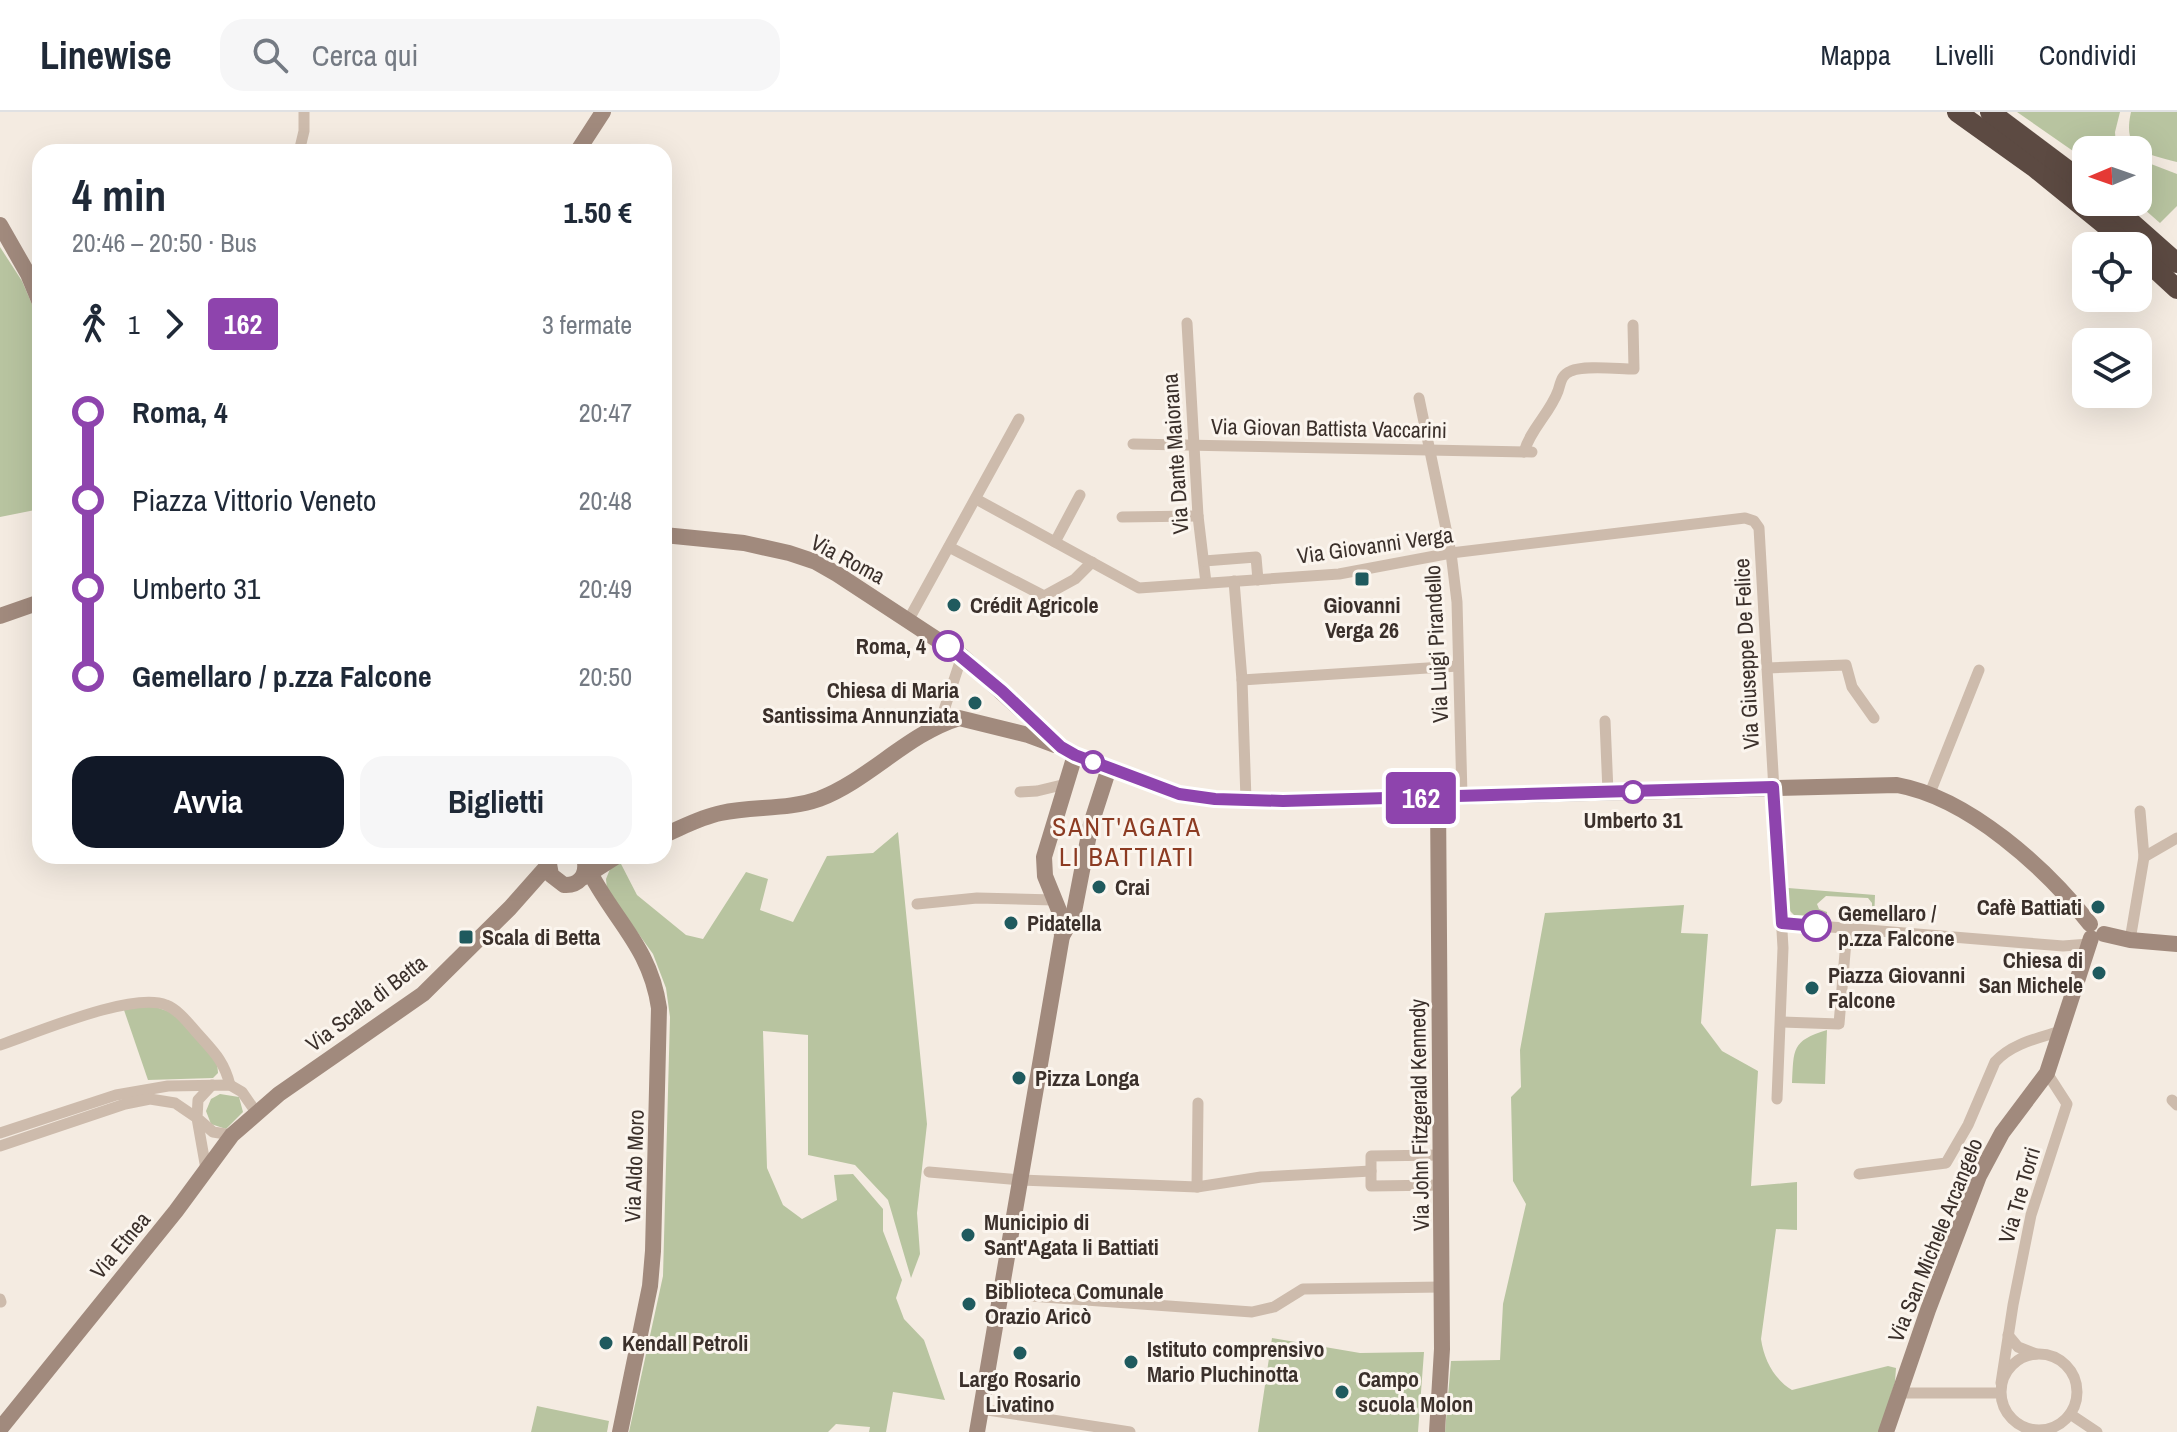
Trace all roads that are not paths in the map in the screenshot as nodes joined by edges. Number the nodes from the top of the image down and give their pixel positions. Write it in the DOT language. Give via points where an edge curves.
graph roads {
  1 [pos="304,112"];
  2 [pos="603,112"];
  3 [pos="1957,112"];
  4 [pos="1990,112"];
  5 [pos="301,144"];
  6 [pos="582,144"];
  7 [pos="2072,174"];
  8 [pos="2124,216"];
  9 [pos="0,225"];
  10 [pos="2114,232"];
  11 [pos="2177,263"];
  12 [pos="2152,266"];
  13 [pos="32,284"];
  14 [pos="2177,289"];
  15 [pos="1187,323"];
  16 [pos="1633,325"];
  17 [pos="1419,398"];
  18 [pos="1019,419"];
  19 [pos="1133,444"];
  20 [pos="1195,446"];
  21 [pos="1430,450"];
  22 [pos="1080,495"];
  23 [pos="976,499"];
  24 [pos="1198,516"];
  25 [pos="1122,517"];
  26 [pos="1754,521"];
  27 [pos="672,536"];
  28 [pos="1055,542"];
  29 [pos="949,547"];
  30 [pos="1451,553"];
  31 [pos="1204,561"];
  32 [pos="1092,562"];
  33 [pos="1258,580"];
  34 [pos="1234,581"];
  35 [pos="1206,583"];
  36 [pos="32,605"];
  37 [pos="0,616"];
  38 [pos="909,619"];
  39 [pos="962,656"];
  40 [pos="1458,666"];
  41 [pos="1767,668"];
  42 [pos="1979,670"];
  43 [pos="1242,680"];
  44 [pos="1874,718"];
  45 [pos="954,720"];
  46 [pos="1605,721"];
  47 [pos="1068,751"];
  48 [pos="1109,768"];
  49 [pos="1066,784"];
  50 [pos="1773,787"];
  51 [pos="1020,792"];
  52 [pos="1608,792"];
  53 [pos="1930,793"];
  54 [pos="1462,796"];
  55 [pos="1438,797"];
  56 [pos="1246,800"];
  57 [pos="2140,811"];
  58 [pos="672,831"];
  59 [pos="2177,838"];
  60 [pos="2144,857"];
  61 [pos="548,864"];
  62 [pos="551,864"];
  63 [pos="600,864"];
  64 [pos="608,864"];
  65 [pos="579,873"];
  66 [pos="602,894"];
  67 [pos="1054,903"];
  68 [pos="917,904"];
  69 [pos="510,908"];
  70 [pos="1076,908"];
  71 [pos="613,912"];
  72 [pos="1782,923"];
  73 [pos="1852,929"];
  74 [pos="2094,935"];
  75 [pos="1062,936"];
  76 [pos="2130,940"];
  77 [pos="2177,944"];
  78 [pos="1782,1022"];
  79 [pos="2061,1031"];
  80 [pos="0,1045"];
  81 [pos="2047,1073"];
  82 [pos="212,1085"];
  83 [pos="230,1085"];
  84 [pos="279,1094"];
  85 [pos="1777,1099"];
  86 [pos="1198,1103"];
  87 [pos="256,1112"];
  88 [pos="197,1118"];
  89 [pos="0,1133"];
  90 [pos="232,1135"];
  91 [pos="0,1146"];
  92 [pos="1441,1155"];
  93 [pos="206,1169"];
  94 [pos="1367,1171"];
  95 [pos="929,1172"];
  96 [pos="1859,1174"];
  97 [pos="1021,1180"];
  98 [pos="1442,1185"];
  99 [pos="1197,1187"];
  100 [pos="1442,1287"];
  101 [pos="1001,1294"];
  102 [pos="2008,1335"];
  103 [pos="2036,1354"];
  104 [pos="2001,1388"];
  105 [pos="1900,1393"];
  106 [pos="981,1409"];
  107 [pos="2070,1414"];
  108 [pos="0,1429"];
  109 [pos="620,1432"];
  110 [pos="977,1432"];
  111 [pos="1130,1432"];
  112 [pos="1437,1432"];
  113 [pos="1886,1432"];
  114 [pos="2097,1432"];
  1 -- 5 [label="street"];
  2 -- 6 [label="main road"];
  3 -- 10 [label="highway"];
  4 -- 7 [label="highway"];
  8 -- 11 [label="highway"];
  9 -- 13 [label="main road"];
  12 -- 14 [label="highway"];
  15 -- 20 [label="street, Via Dante Maiorana"];
  16 -- 21 [label="street, Via Giovan Battista Vaccarini" via="1634,369 1572,370 1561,378 1527,442 1528,452"];
  17 -- 21 [label="street, Via Luigi Pirandello"];
  18 -- 23 [label="street"];
  19 -- 20 [label="street, Via Giovan Battista Vaccarini"];
  20 -- 21 [label="street, Via Giovan Battista Vaccarini"];
  20 -- 24 [label="street, Via Dante Maiorana"];
  21 -- 30 [label="street, Via Luigi Pirandello"];
  22 -- 28 [label="street"];
  23 -- 28 [label="street, Via Giovanni Verga"];
  23 -- 29 [label="street"];
  24 -- 25 [label="street"];
  24 -- 31 [label="street, Via Dante Maiorana"];
  26 -- 30 [label="street, Via Giovanni Verga"];
  26 -- 41 [label="street, Via Giuseppe De Felice" via="1759,528"];
  27 -- 38 [label="main road, Via Roma" via="744,543 816,562"];
  28 -- 32 [label="street, Via Giovanni Verga"];
  29 -- 32 [label="street" via="1044,596 1075,579"];
  29 -- 38 [label="street"];
  30 -- 33 [label="street, Via Giovanni Verga" via="1339,574"];
  30 -- 40 [label="street, Via Luigi Pirandello"];
  31 -- 33 [label="street" via="1256,557"];
  31 -- 35 [label="street, Via Dante Maiorana"];
  32 -- 35 [label="street, Via Giovanni Verga" via="1139,588"];
  33 -- 34 [label="street, Via Giovanni Verga"];
  34 -- 35 [label="street, Via Giovanni Verga"];
  34 -- 43 [label="street"];
  36 -- 37 [label="main road"];
  38 -- 39 [label="main road, Via Roma"];
  39 -- 45 [label="street" via="944,710"];
  39 -- 47 [label="main road, Via Roma"];
  40 -- 43 [label="street"];
  40 -- 54 [label="street, Via Luigi Pirandello"];
  41 -- 44 [label="street" via="1846,665 1852,687"];
  41 -- 50 [label="street, Via Giuseppe De Felice"];
  42 -- 53 [label="street"];
  43 -- 56 [label="street"];
  45 -- 47 [label="main road" via="1028,735"];
  45 -- 58 [label="main road" via="817,800 724,812"];
  46 -- 52 [label="street"];
  47 -- 48 [label="main road"];
  47 -- 49 [label="main road"];
  48 -- 56 [label="main road" via="1179,794"];
  48 -- 70 [label="main road" via="1091,824"];
  49 -- 51 [label="street"];
  49 -- 67 [label="main road" via="1044,857"];
  50 -- 52 [label="main road"];
  50 -- 53 [label="main road" via="1897,785"];
  50 -- 72 [label="street, Via Giuseppe De Felice"];
  52 -- 54 [label="main road"];
  53 -- 74 [label="main road" via="2017,848"];
  54 -- 55 [label="main road"];
  55 -- 56 [label="main road"];
  55 -- 92 [label="main road, Via John Fitzgerald Kennedy"];
  57 -- 60 [label="street"];
  59 -- 60 [label="street"];
  60 -- 76 [label="street"];
  61 -- 69 [label="main road"];
  62 -- 65 [label="main road" via="551,875"];
  63 -- 65 [label="main road"];
  64 -- 66 [label="main road"];
  65 -- 66 [label="main road"];
  65 -- 69 [label="main road"];
  65 -- 71 [label="main road"];
  66 -- 71 [label="main road"];
  67 -- 68 [label="street" via="977,898"];
  67 -- 70 [label="main road"];
  67 -- 75 [label="main road"];
  69 -- 84 [label="main road, Via Scala di Betta" via="423,994"];
  70 -- 75 [label="main road"];
  71 -- 109 [label="main road, Via Aldo Moro" via="649,964 660,1021 650,1286"];
  72 -- 73 [label="street"];
  72 -- 78 [label="street, Via Giuseppe De Felice"];
  73 -- 74 [label="street" via="2063,946"];
  73 -- 78 [label="street" via="1839,1024"];
  74 -- 76 [label="main road"];
  74 -- 79 [label="main road, Via San Michele Arcangelo"];
  75 -- 97 [label="main road"];
  76 -- 77 [label="main road"];
  78 -- 85 [label="street, Via Giuseppe De Felice"];
  79 -- 81 [label="main road, Via San Michele Arcangelo"];
  79 -- 96 [label="street" via="2001,1055 1946,1163"];
  80 -- 83 [label="street" via="147,1000 178,1013 226,1067"];
  81 -- 102 [label="street, Via Tre Torri" via="2067,1104 2031,1215"];
  81 -- 105 [label="main road, Via San Michele Arcangelo" via="2002,1133 1979,1176"];
  82 -- 83 [label="street"];
  82 -- 88 [label="street" via="198,1100"];
  82 -- 89 [label="street" via="129,1092"];
  83 -- 87 [label="street"];
  84 -- 87 [label="main road, Via Etnea"];
  86 -- 99 [label="street"];
  87 -- 90 [label="main road, Via Etnea"];
  88 -- 90 [label="street" via="213,1132"];
  88 -- 91 [label="street" via="175,1103 150,1099"];
  88 -- 93 [label="street"];
  90 -- 93 [label="main road, Via Etnea"];
  92 -- 94 [label="street" via="1371,1156"];
  92 -- 98 [label="main road, Via John Fitzgerald Kennedy"];
  93 -- 108 [label="main road, Via Etnea"];
  94 -- 98 [label="street" via="1371,1186"];
  94 -- 99 [label="street"];
  95 -- 97 [label="street"];
  97 -- 99 [label="street"];
  97 -- 101 [label="main road"];
  98 -- 100 [label="main road, Via John Fitzgerald Kennedy"];
  100 -- 101 [label="street" via="1303,1289 1274,1307 1252,1312"];
  100 -- 112 [label="main road, Via John Fitzgerald Kennedy"];
  101 -- 106 [label="main road"];
  102 -- 103 [label="street" via="2018,1347"];
  102 -- 104 [label="street"];
  103 -- 104 [label="street" via="2011,1366"];
  103 -- 107 [label="street" via="2063,1362 2074,1378 2077,1397"];
  104 -- 105 [label="street"];
  104 -- 107 [label="street" via="2003,1407 2021,1427 2048,1430"];
  105 -- 113 [label="main road, Via San Michele Arcangelo"];
  106 -- 110 [label="main road"];
  106 -- 111 [label="street"];
  107 -- 114 [label="street"];
}
